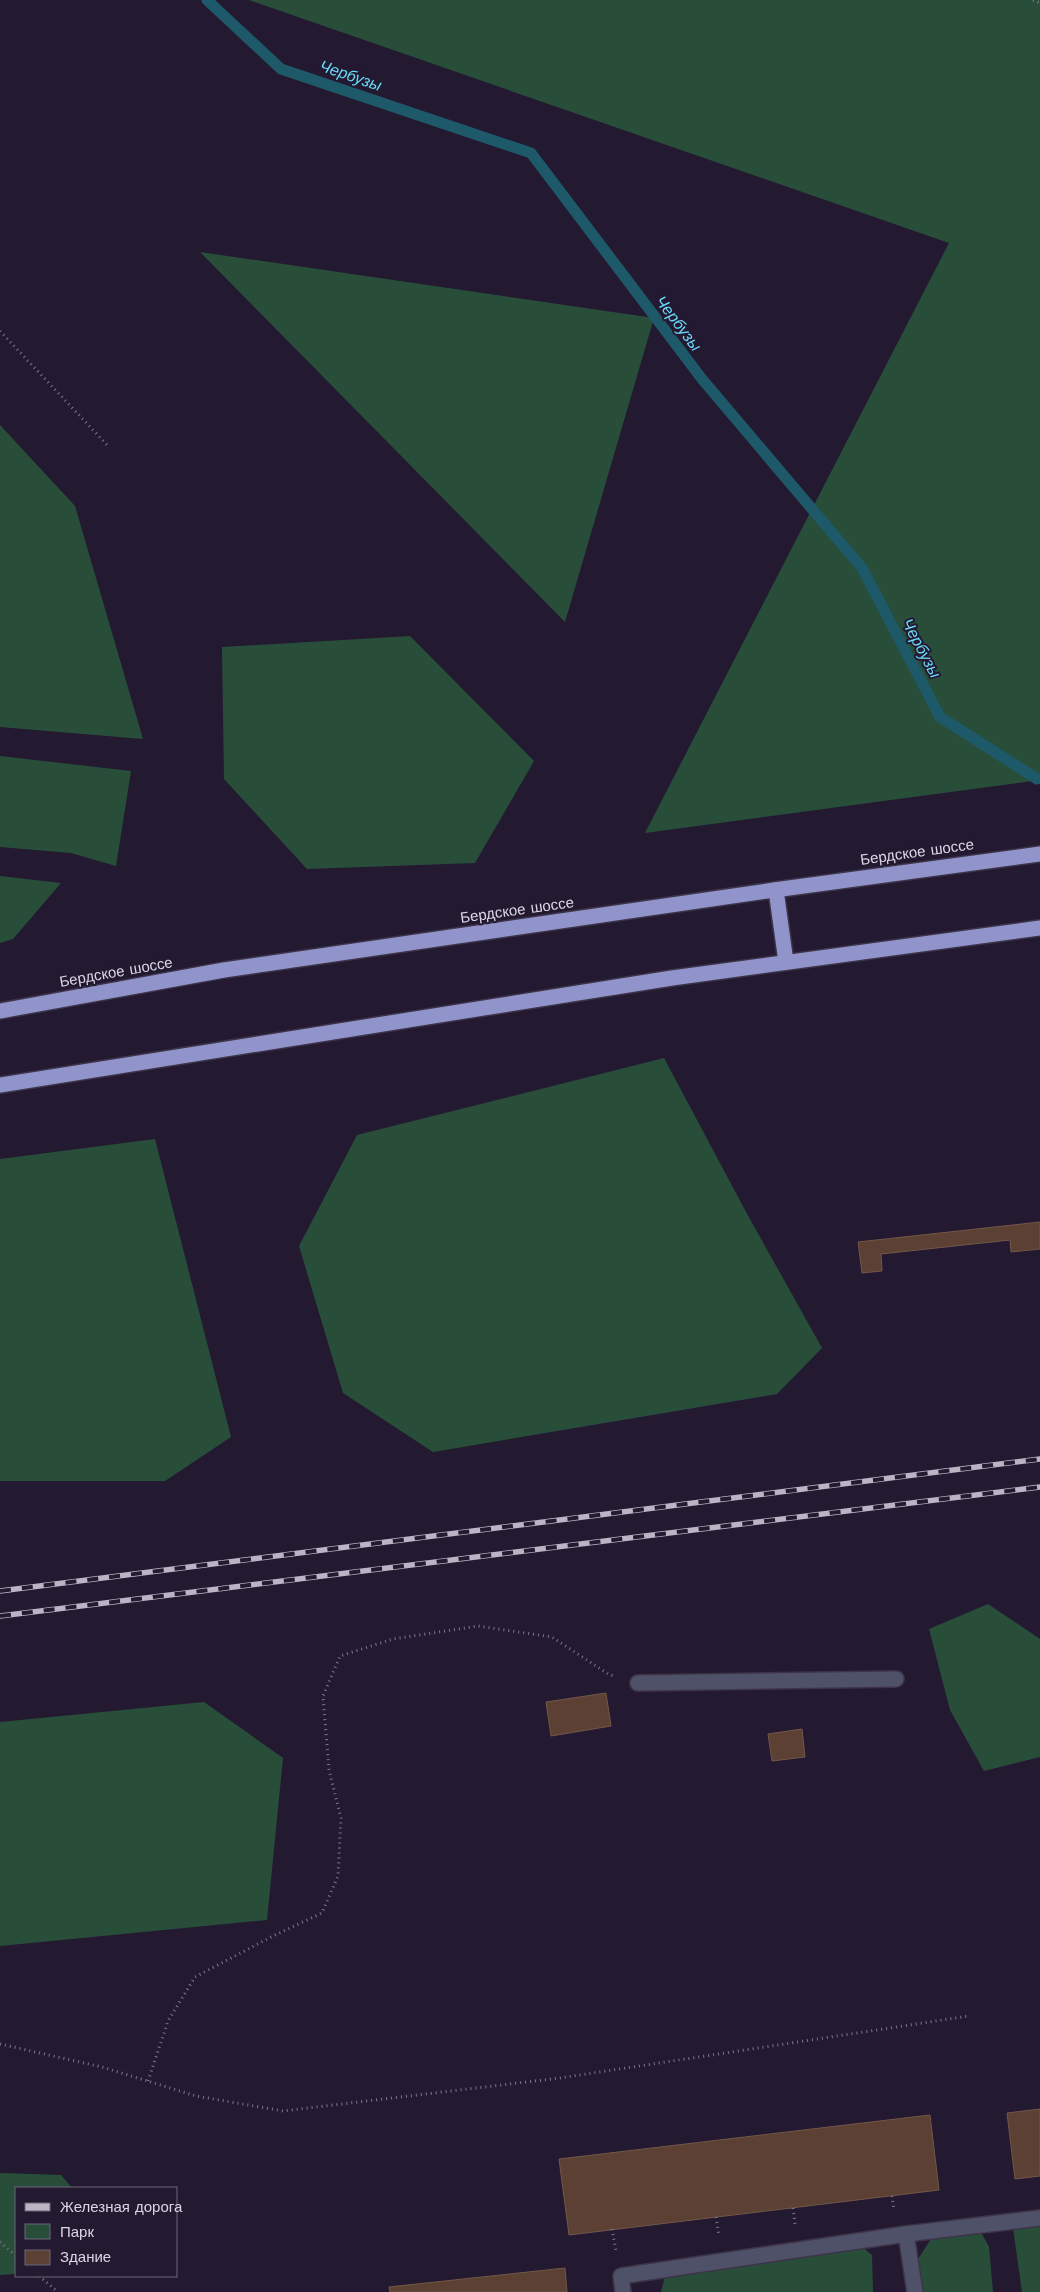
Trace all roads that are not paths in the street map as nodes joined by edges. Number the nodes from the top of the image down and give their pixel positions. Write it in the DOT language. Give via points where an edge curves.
graph roads {
  1 [pos="1040,854"];
  2 [pos="776,890"];
  3 [pos="1040,928"];
  4 [pos="786,962"];
  5 [pos="0,1011"];
  6 [pos="0,1085"];
  7 [pos="896,1679"];
  8 [pos="638,1683"];
  9 [pos="1040,2218"];
  10 [pos="906,2234"];
  11 [pos="623,2292"];
  12 [pos="915,2292"];
  1 -- 2 [label="highway, Бердское шоссе"];
  2 -- 4 [label="highway"];
  2 -- 5 [label="highway, Бердское шоссе" via="224,970"];
  3 -- 4 [label="highway"];
  4 -- 6 [label="highway"];
  7 -- 8 [label="lane"];
  9 -- 10 [label="lane"];
  10 -- 11 [label="lane" via="621,2276"];
  10 -- 12 [label="lane"];
}
